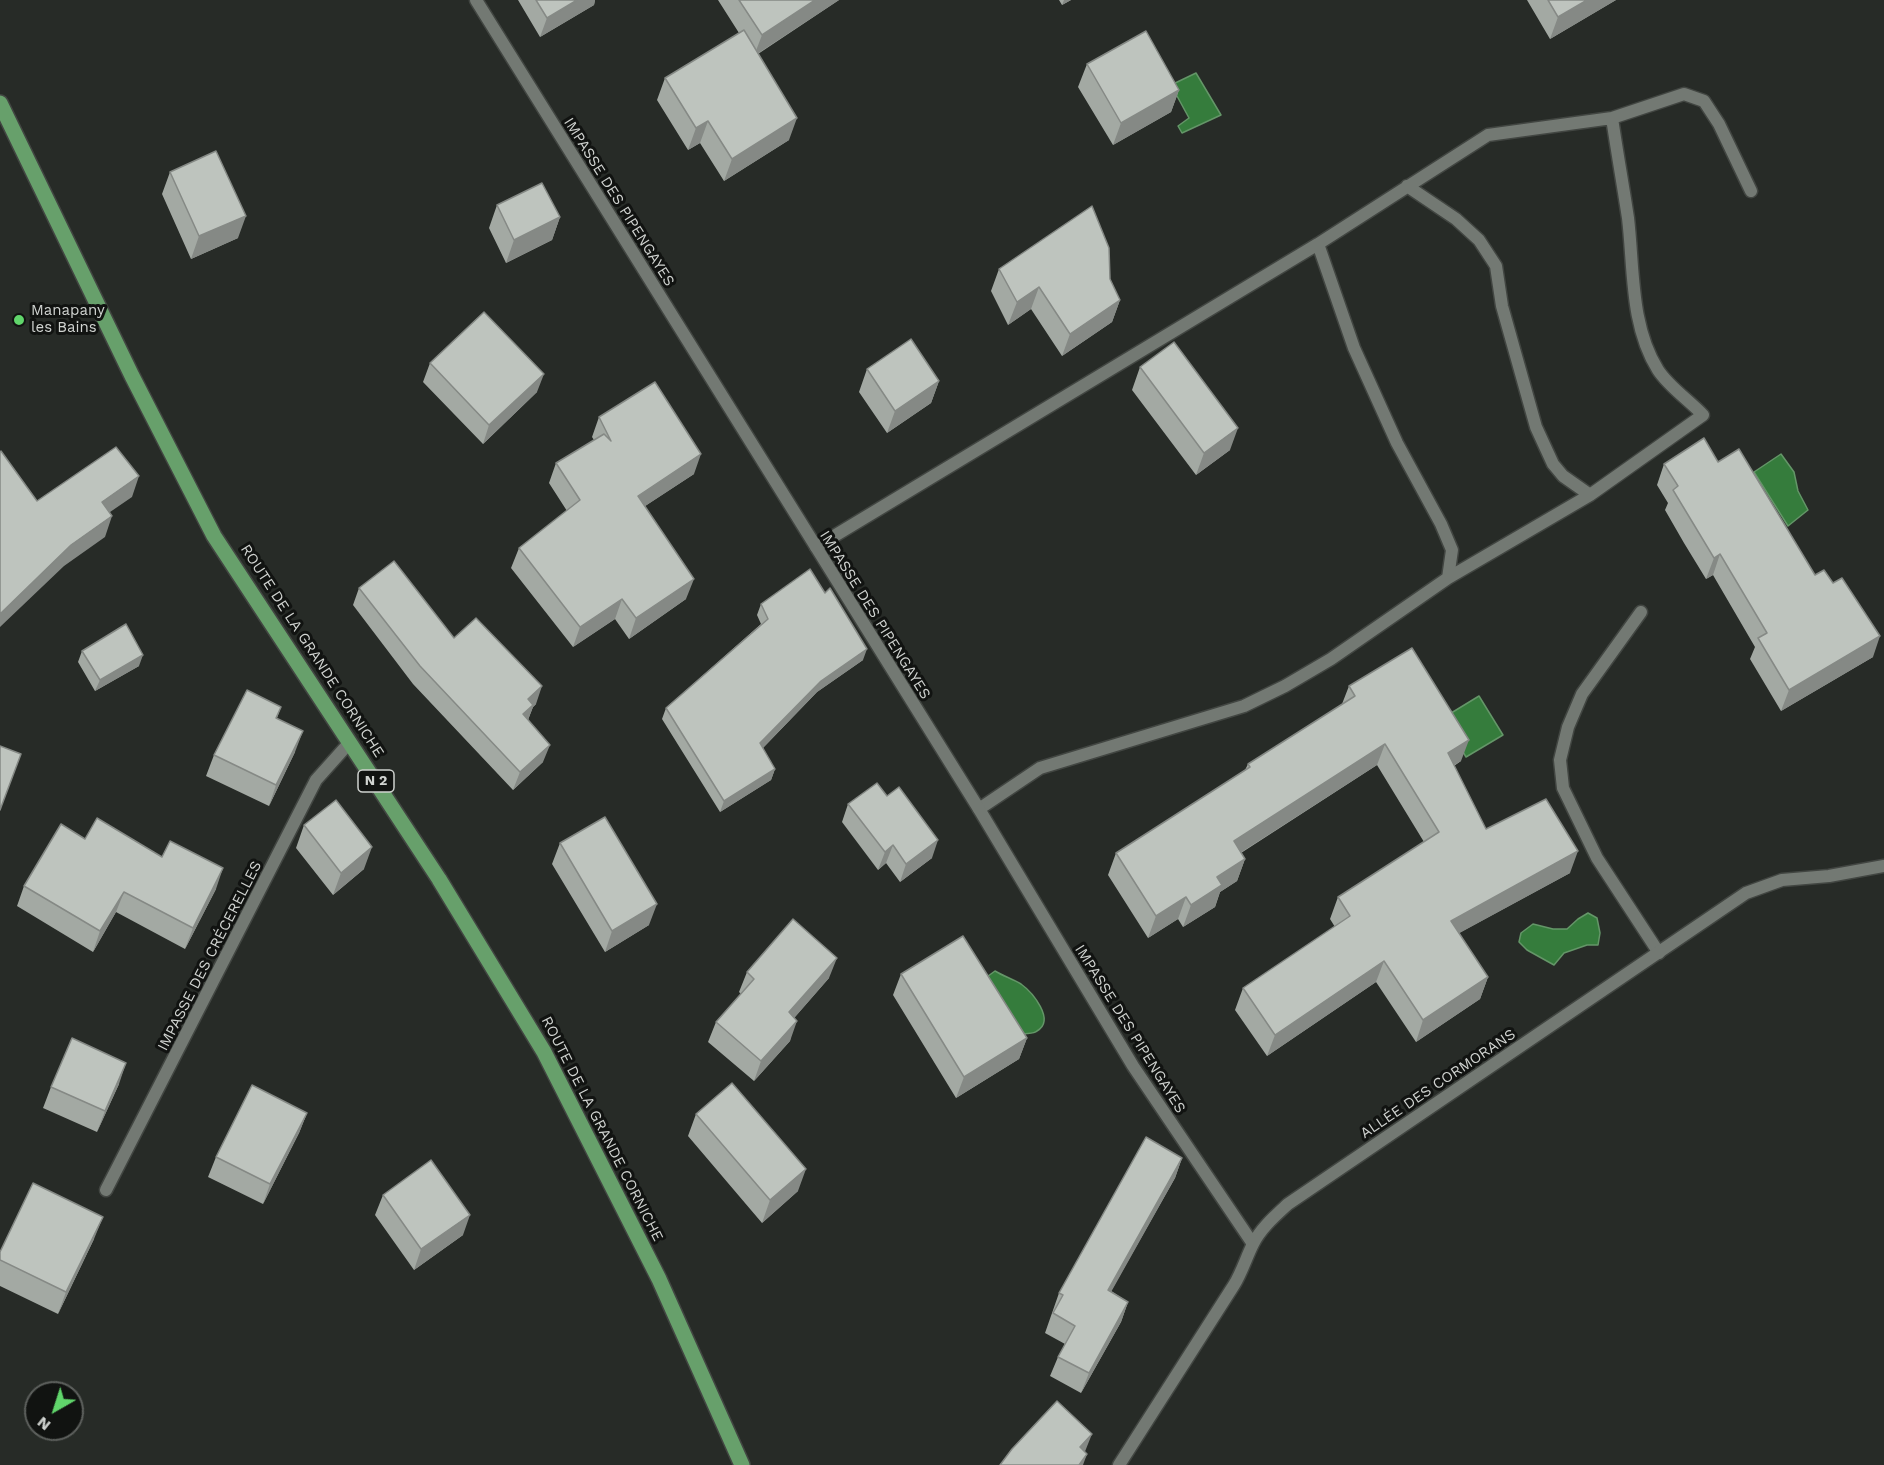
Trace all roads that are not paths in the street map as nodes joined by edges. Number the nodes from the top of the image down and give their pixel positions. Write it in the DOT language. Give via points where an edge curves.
graph roads {
  1 [pos="476,0"];
  2 [pos="0,102"];
  3 [pos="1612,118"];
  4 [pos="1407,186"];
  5 [pos="1751,191"];
  6 [pos="1318,243"];
  7 [pos="1590,495"];
  8 [pos="816,548"];
  9 [pos="1449,578"];
  10 [pos="1641,612"];
  11 [pos="350,742"];
  12 [pos="979,809"];
  13 [pos="1884,866"];
  14 [pos="1659,953"];
  15 [pos="106,1190"];
  16 [pos="1252,1244"];
  17 [pos="742,1465"];
  18 [pos="1119,1465"];
  1 -- 8 [label="street, IMPASSE DES PIPENGAYES"];
  2 -- 11 [label="main road, ROUTE DE LA GRANDE CORNICHE / N 2" via="214,536"];
  3 -- 4 [label="street" via="1488,135"];
  3 -- 5 [label="street" via="1684,94 1704,101"];
  3 -- 7 [label="street" via="1628,219 1633,292 1641,328 1665,381 1704,415"];
  4 -- 6 [label="street"];
  4 -- 7 [label="street" via="1472,233 1496,266 1502,306 1536,427 1553,464"];
  6 -- 8 [label="street"];
  6 -- 9 [label="street" via="1354,348 1452,550"];
  7 -- 9 [label="street"];
  8 -- 12 [label="street, IMPASSE DES PIPENGAYES"];
  9 -- 12 [label="street" via="1285,686 1244,706 1040,768"];
  10 -- 14 [label="street" via="1582,694 1560,760 1563,788 1597,858"];
  11 -- 15 [label="street, IMPASSE DES CRÉCERELLES" via="316,780"];
  11 -- 17 [label="main road, ROUTE DE LA GRANDE CORNICHE / N 2" via="544,1052 659,1279"];
  12 -- 16 [label="street, IMPASSE DES PIPENGAYES" via="1133,1066"];
  13 -- 14 [label="street, ALLÉE DES CORMORANS" via="1782,880 1746,893"];
  14 -- 16 [label="street, ALLÉE DES CORMORANS" via="1288,1204"];
  16 -- 18 [label="street, ALLÉE DES CORMORANS" via="1234,1285"];
}
